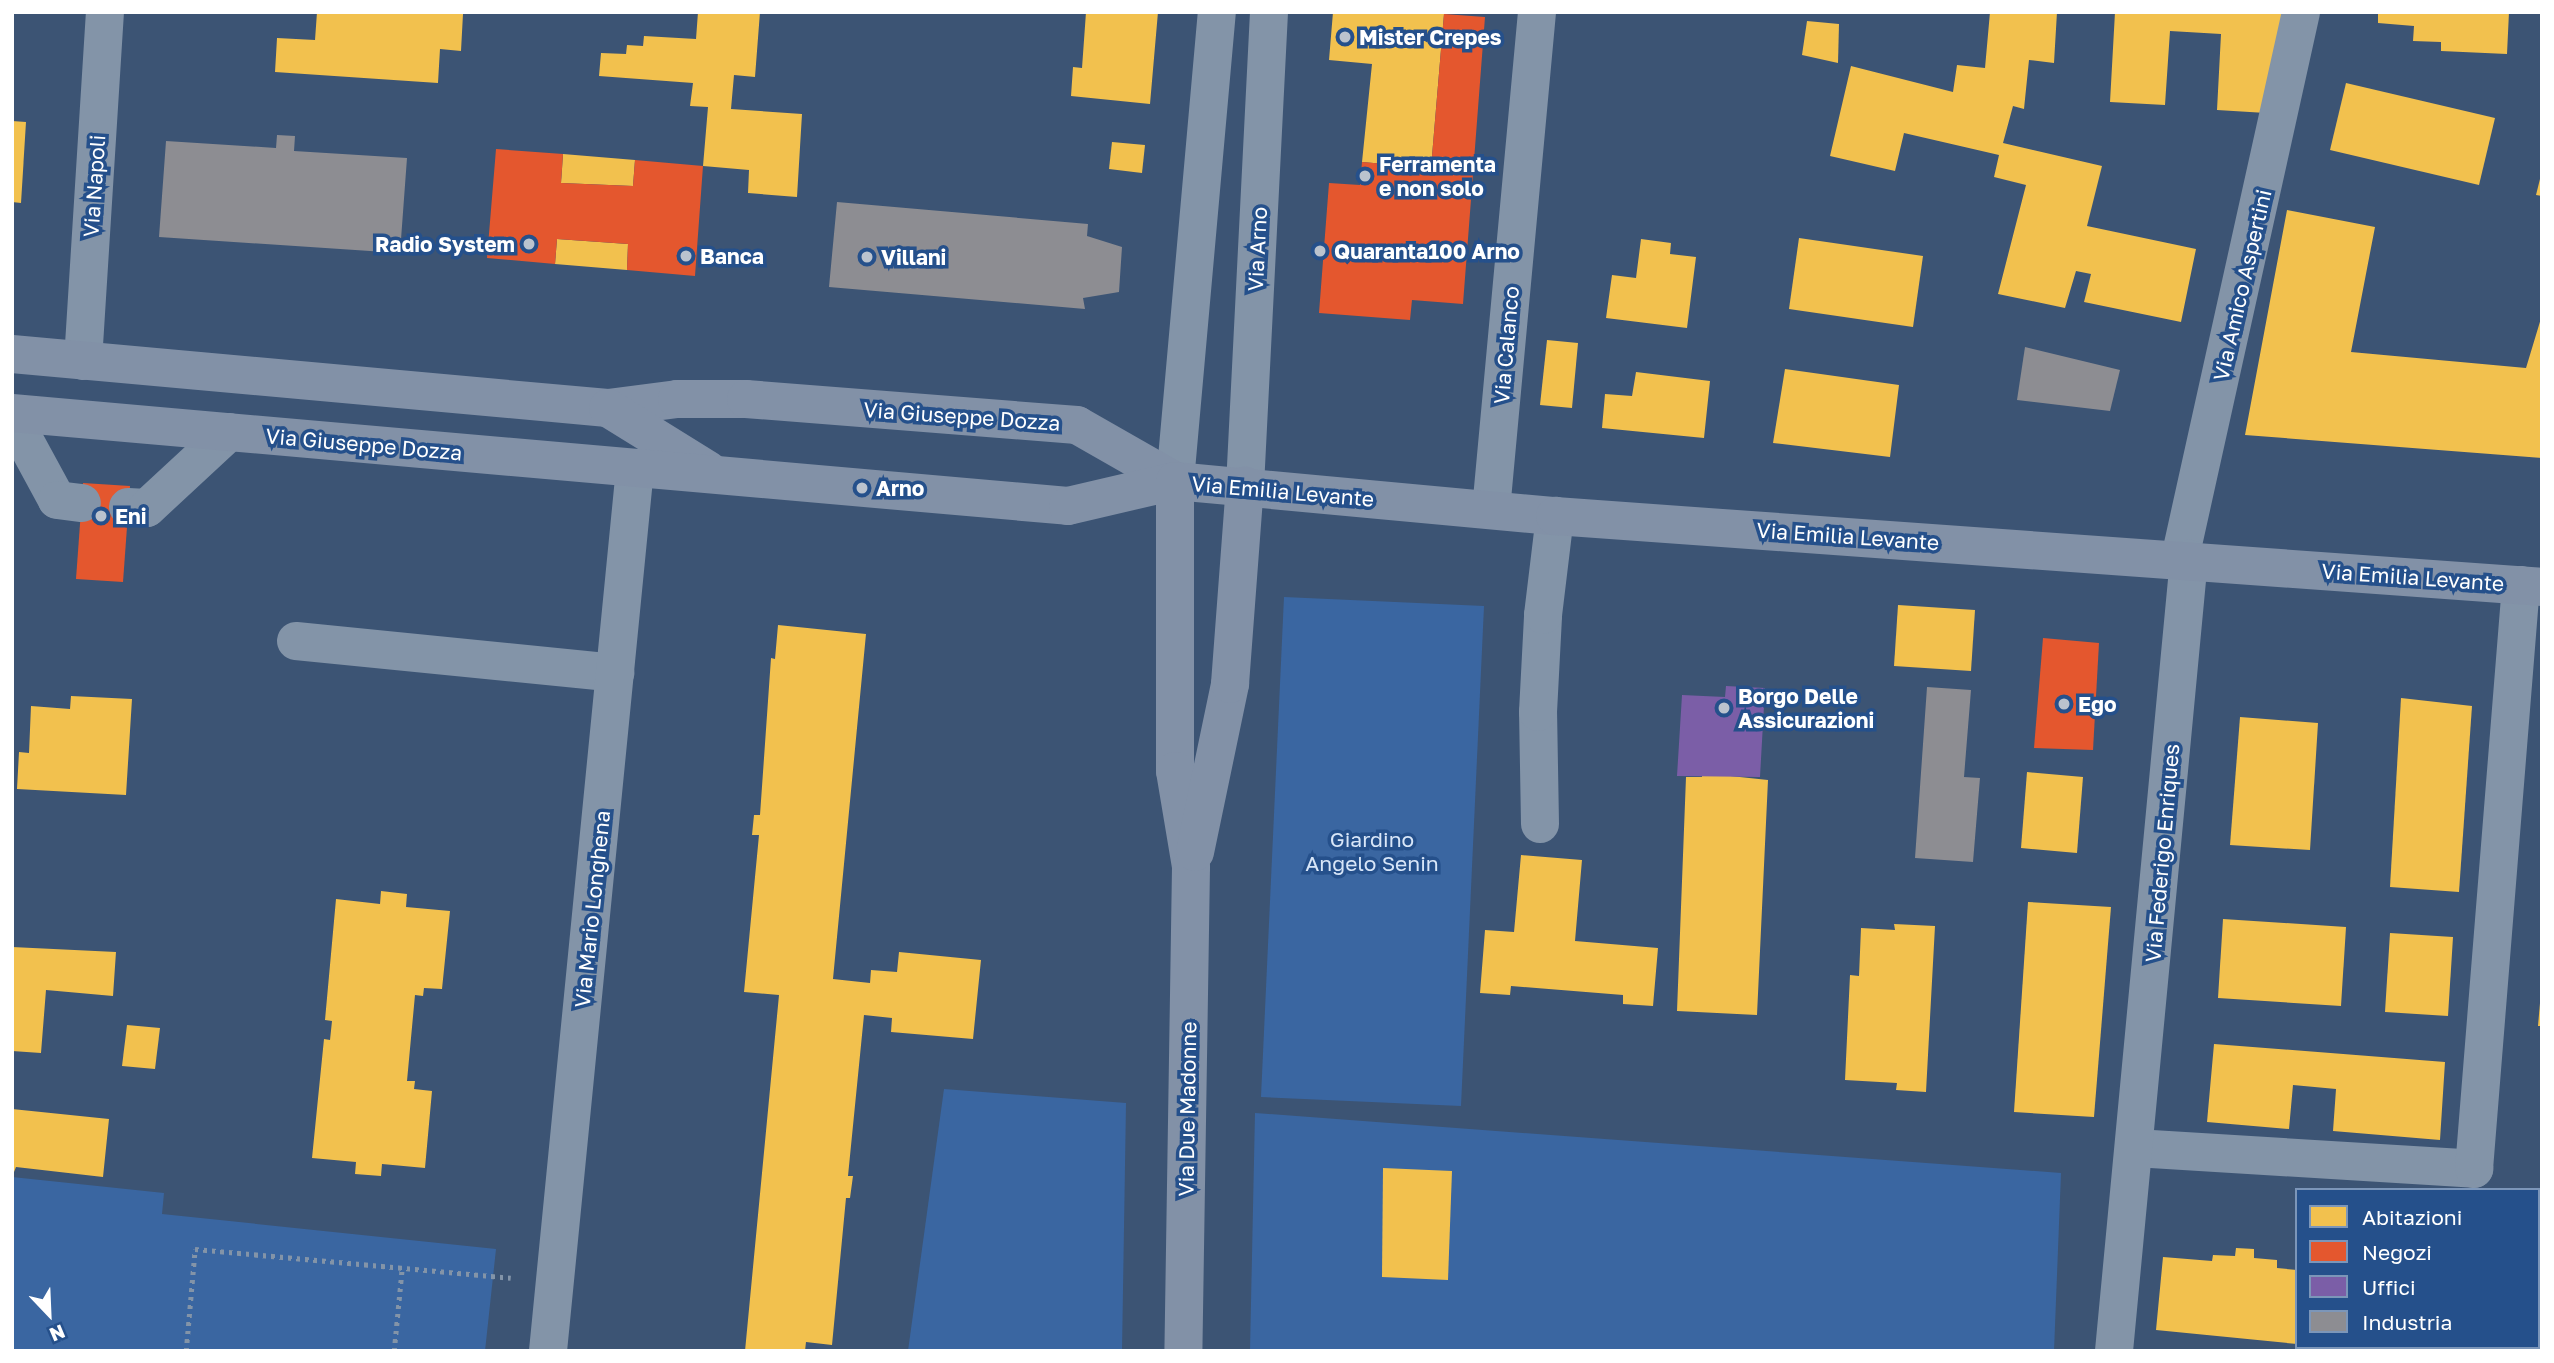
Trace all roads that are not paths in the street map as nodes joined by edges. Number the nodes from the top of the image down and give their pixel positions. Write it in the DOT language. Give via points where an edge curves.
graph roads {
  1 [pos="105,12"];
  2 [pos="1217,12"];
  3 [pos="1269,12"];
  4 [pos="1537,12"];
  5 [pos="2301,12"];
  6 [pos="12,354"];
  7 [pos="83,360"];
  8 [pos="608,408"];
  9 [pos="12,415"];
  10 [pos="229,432"];
  11 [pos="635,468"];
  12 [pos="716,475"];
  13 [pos="1175,481"];
  14 [pos="1245,486"];
  15 [pos="82,503"];
  16 [pos="128,507"];
  17 [pos="1492,510"];
  18 [pos="1555,516"];
  19 [pos="2185,558"];
  20 [pos="2531,586"];
  21 [pos="296,640"];
  22 [pos="615,673"];
  23 [pos="1540,824"];
  24 [pos="1191,867"];
  25 [pos="2135,1148"];
  26 [pos="548,1351"];
  27 [pos="1183,1351"];
  28 [pos="2114,1351"];
  1 -- 7 [label="street, Via Napoli"];
  2 -- 13 [label="street"];
  3 -- 14 [label="street, Via Arno"];
  4 -- 17 [label="street, Via Calanco"];
  5 -- 19 [label="street, Via Amico Aspertini"];
  6 -- 7 [label="main road, Via Giuseppe Dozza"];
  7 -- 8 [label="main road, Via Giuseppe Dozza"];
  8 -- 12 [label="main road, Via Giuseppe Dozza"];
  8 -- 13 [label="main road, Via Giuseppe Dozza" via="677,399 746,399 1077,425"];
  9 -- 10 [label="main road, Via Giuseppe Dozza"];
  9 -- 15 [label="street" via="57,500"];
  10 -- 11 [label="main road, Via Giuseppe Dozza"];
  10 -- 16 [label="street" via="147,508"];
  11 -- 12 [label="main road, Via Giuseppe Dozza"];
  11 -- 22 [label="street, Via Mario Longhena"];
  12 -- 13 [label="main road, Via Giuseppe Dozza" via="1068,506"];
  13 -- 14 [label="main road, Via Emilia Levante"];
  13 -- 24 [label="main road, Via Due Madonne" via="1175,771"];
  14 -- 17 [label="main road, Via Emilia Levante"];
  14 -- 24 [label="main road, Via Due Madonne" via="1230,684"];
  17 -- 18 [label="main road, Via Emilia Levante"];
  18 -- 19 [label="main road, Via Emilia Levante"];
  18 -- 23 [label="street" via="1538,712"];
  19 -- 20 [label="main road, Via Emilia Levante"];
  19 -- 25 [label="street, Via Federigo Enriques"];
  20 -- 25 [label="street, Via Emilia Levante" via="2474,1169"];
  21 -- 22 [label="street"];
  22 -- 26 [label="street, Via Mario Longhena"];
  24 -- 27 [label="main road, Via Due Madonne"];
  25 -- 28 [label="street, Via Federigo Enriques"];
}
